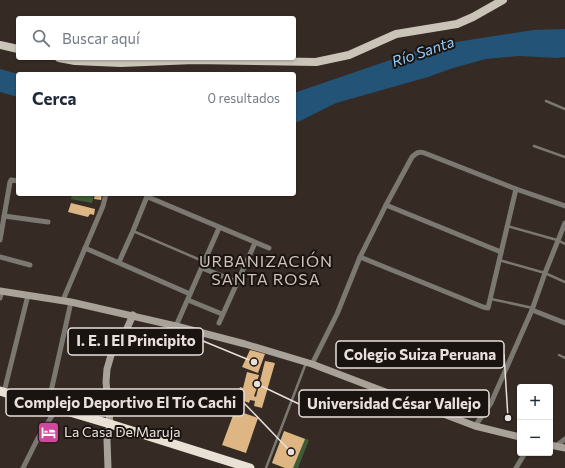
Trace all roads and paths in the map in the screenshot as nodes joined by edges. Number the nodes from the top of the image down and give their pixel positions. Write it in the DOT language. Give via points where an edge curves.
graph roads {
  1 [pos="503,0"];
  2 [pos="0,45"];
  3 [pos="16,49"];
  4 [pos="70,60"];
  5 [pos="194,60"];
  6 [pos="194,60"];
  7 [pos="546,101"];
  8 [pos="565,109"];
  9 [pos="534,146"];
  10 [pos="565,157"];
  11 [pos="16,181"];
  12 [pos="516,189"];
  13 [pos="106,196"];
  14 [pos="148,196"];
  15 [pos="150,196"];
  16 [pos="386,205"];
  17 [pos="565,206"];
  18 [pos="4,216"];
  19 [pos="48,222"];
  20 [pos="565,223"];
  21 [pos="507,226"];
  22 [pos="219,228"];
  23 [pos="134,231"];
  24 [pos="0,240"];
  25 [pos="557,240"];
  26 [pos="255,243"];
  27 [pos="565,244"];
  28 [pos="86,248"];
  29 [pos="269,248"];
  30 [pos="501,252"];
  31 [pos="0,257"];
  32 [pos="360,257"];
  33 [pos="499,260"];
  34 [pos="119,262"];
  35 [pos="205,262"];
  36 [pos="30,265"];
  37 [pos="202,268"];
  38 [pos="545,272"];
  39 [pos="237,282"];
  40 [pos="565,282"];
  41 [pos="0,293"];
  42 [pos="190,294"];
  43 [pos="28,295"];
  44 [pos="490,298"];
  45 [pos="63,300"];
  46 [pos="188,300"];
  47 [pos="71,302"];
  48 [pos="533,309"];
  49 [pos="222,314"];
  50 [pos="132,315"];
  51 [pos="219,323"];
  52 [pos="565,323"];
  53 [pos="176,326"];
  54 [pos="559,355"];
  55 [pos="565,358"];
  56 [pos="309,364"];
  57 [pos="2,392"];
  58 [pos="48,405"];
  59 [pos="57,408"];
  60 [pos="110,424"];
  61 [pos="475,426"];
  62 [pos="517,437"];
  63 [pos="565,438"];
  64 [pos="553,445"];
  65 [pos="565,448"];
  66 [pos="524,456"];
  67 [pos="237,466"];
  68 [pos="23,468"];
  69 [pos="108,468"];
  70 [pos="250,468"];
  71 [pos="266,468"];
  72 [pos="516,468"];
  1 -- 5 [label="main road" via="456,24 396,34 349,55 316,62"];
  2 -- 3 [label="main road"];
  4 -- 6 [label="main road" via="121,63"];
  7 -- 8 [label="lane"];
  9 -- 10 [label="lane"];
  11 -- 18 [label="street" via="10,182"];
  12 -- 16 [label="street" via="421,152 412,157"];
  12 -- 17 [label="street"];
  12 -- 21 [label="street"];
  13 -- 28 [label="street"];
  14 -- 23 [label="street"];
  15 -- 22 [label="street"];
  16 -- 30 [label="street"];
  16 -- 32 [label="street"];
  18 -- 19 [label="street"];
  18 -- 24 [label="street"];
  20 -- 25 [label="street"];
  21 -- 25 [label="lane"];
  21 -- 30 [label="street"];
  22 -- 26 [label="street"];
  22 -- 35 [label="street"];
  23 -- 34 [label="street"];
  23 -- 35 [label="lane"];
  25 -- 27 [label="lane"];
  25 -- 38 [label="street"];
  26 -- 29 [label="street"];
  26 -- 39 [label="street"];
  28 -- 34 [label="street"];
  28 -- 45 [label="street"];
  30 -- 33 [label="street"];
  31 -- 36 [label="street"];
  32 -- 44 [label="street" via="483,307 488,308"];
  32 -- 56 [label="street" via="337,314"];
  33 -- 38 [label="lane"];
  33 -- 44 [label="street"];
  34 -- 42 [label="street"];
  35 -- 37 [label="street"];
  37 -- 39 [label="street"];
  37 -- 42 [label="street"];
  38 -- 40 [label="lane"];
  38 -- 48 [label="street"];
  39 -- 49 [label="street"];
  41 -- 43 [label="main road"];
  42 -- 46 [label="street"];
  43 -- 45 [label="main road"];
  43 -- 57 [label="street"];
  44 -- 48 [label="lane"];
  45 -- 47 [label="main road"];
  46 -- 49 [label="street"];
  46 -- 53 [label="street"];
  47 -- 50 [label="main road"];
  47 -- 58 [label="street"];
  48 -- 52 [label="street"];
  48 -- 61 [label="street" via="491,403"];
  49 -- 51 [label="street"];
  50 -- 53 [label="main road"];
  50 -- 60 [label="main road" via="125,332 114,346 108,363 106,382"];
  53 -- 56 [label="main road"];
  54 -- 55 [label="lane"];
  56 -- 61 [label="main road"];
  56 -- 71 [label="lane"];
  57 -- 58 [label="highway"];
  58 -- 59 [label="highway"];
  59 -- 60 [label="highway"];
  59 -- 68 [label="street"];
  60 -- 67 [label="highway"];
  60 -- 69 [label="main road" via="107,440"];
  61 -- 62 [label="main road"];
  63 -- 64 [label="street"];
  64 -- 65 [label="main road"];
  66 -- 72 [label="street"];
  67 -- 70 [label="highway"];
}
